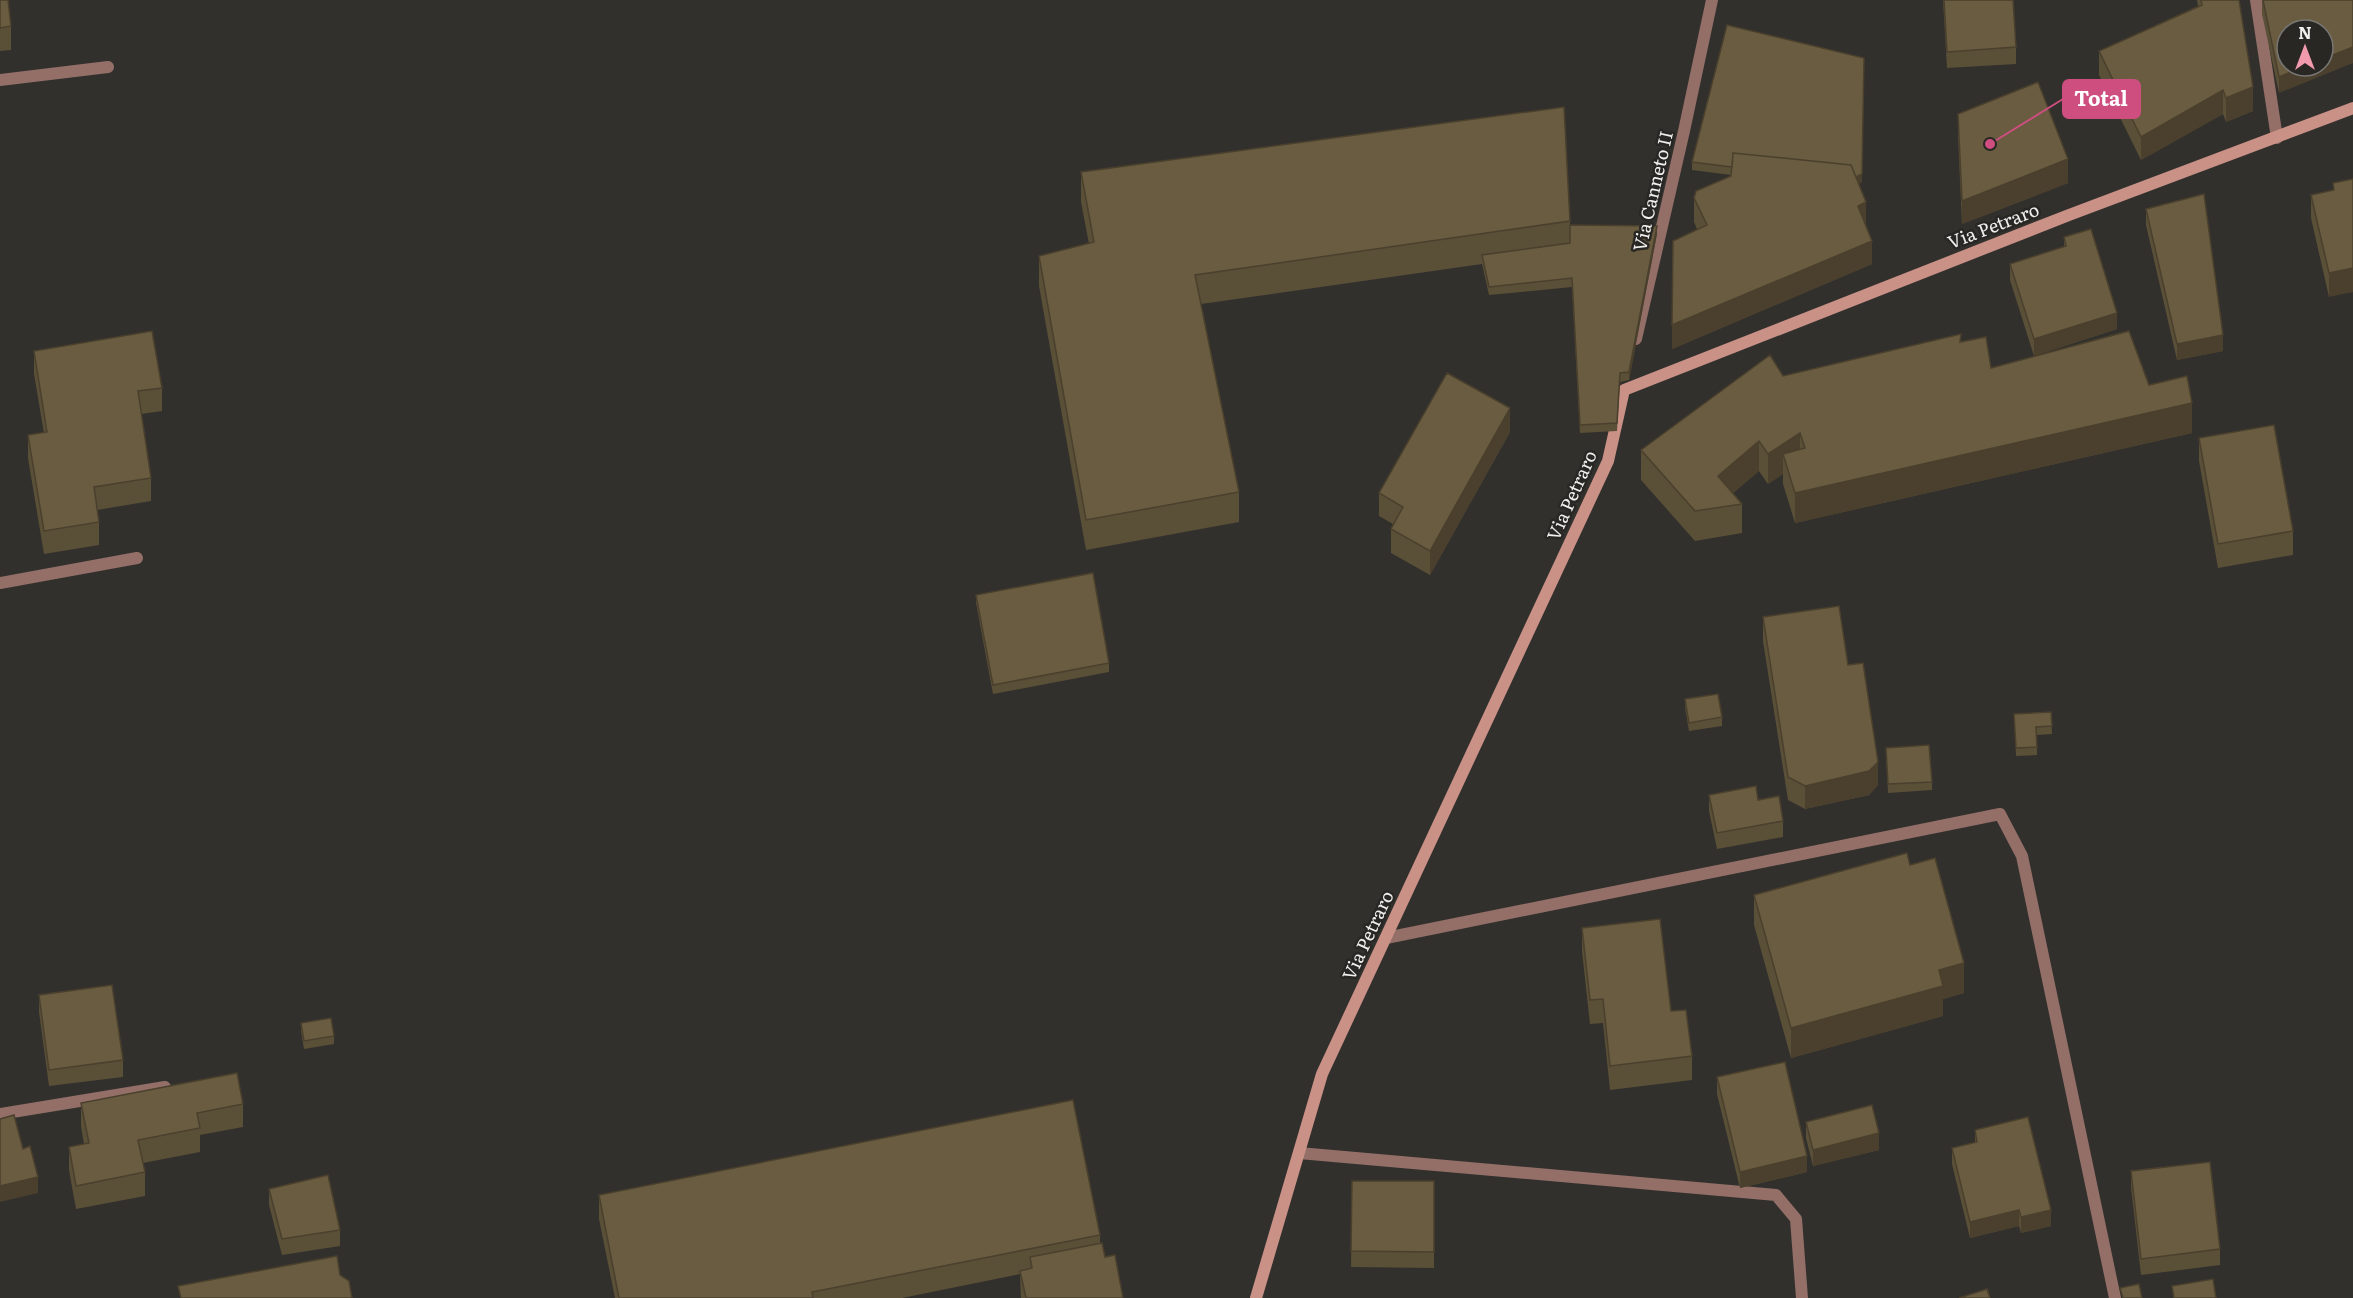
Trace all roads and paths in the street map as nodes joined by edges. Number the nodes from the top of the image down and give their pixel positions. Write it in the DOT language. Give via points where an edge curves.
graph roads {
  1 [pos="1712,0"];
  2 [pos="2256,0"];
  3 [pos="108,67"];
  4 [pos="0,80"];
  5 [pos="2353,108"];
  6 [pos="2277,138"];
  7 [pos="1632,356"];
  8 [pos="137,558"];
  9 [pos="0,584"];
  10 [pos="1386,938"];
  11 [pos="180,1085"];
  12 [pos="0,1114"];
  13 [pos="1299,1153"];
  14 [pos="1256,1298"];
  15 [pos="1802,1298"];
  16 [pos="2115,1298"];
  1 -- 7 [label="street, Via Canneto II"];
  2 -- 6 [label="street"];
  3 -- 4 [label="street"];
  5 -- 6 [label="street, Via Petraro"];
  6 -- 10 [label="street, Via Petraro" via="1626,384 1608,461"];
  8 -- 9 [label="street"];
  10 -- 13 [label="street, Via Petraro" via="1322,1074"];
  10 -- 16 [label="street" via="2000,814 2022,856"];
  11 -- 12 [label="street"];
  13 -- 14 [label="street, Via Petraro"];
  13 -- 15 [label="street" via="1776,1195 1796,1220"];
}
